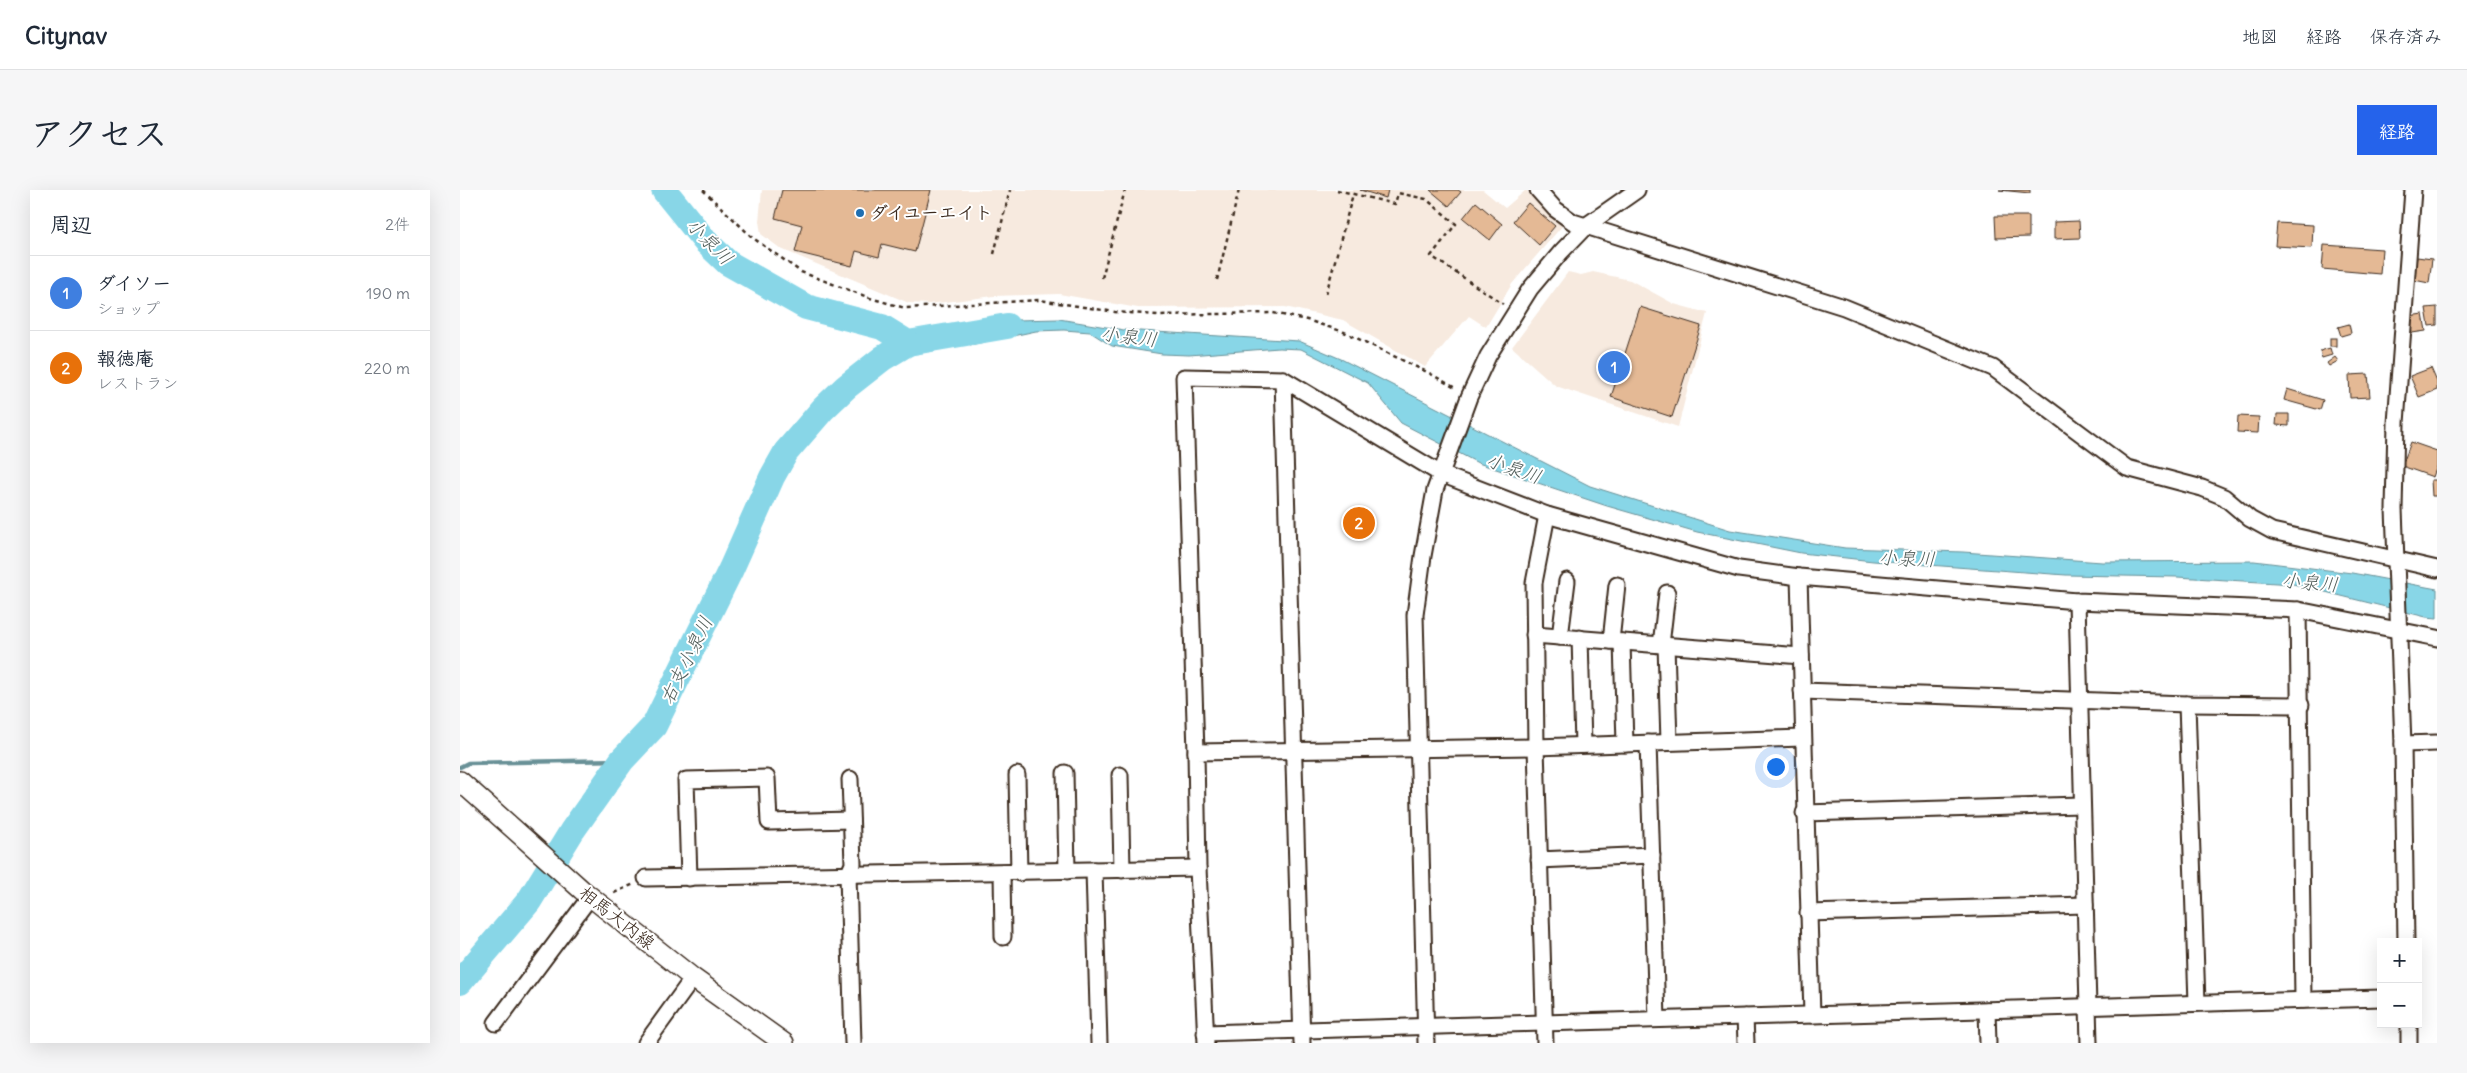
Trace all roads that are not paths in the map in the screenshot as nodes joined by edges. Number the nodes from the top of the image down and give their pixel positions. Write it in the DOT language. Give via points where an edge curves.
graph roads {
  1 [pos="1538,190"];
  2 [pos="1637,190"];
  3 [pos="2413,190"];
  4 [pos="1587,225"];
  5 [pos="1283,379"];
  6 [pos="1441,474"];
  7 [pos="1547,515"];
  8 [pos="2396,560"];
  9 [pos="2437,570"];
  10 [pos="1798,577"];
  11 [pos="1567,581"];
  12 [pos="1617,585"];
  13 [pos="1667,593"];
  14 [pos="2078,601"];
  15 [pos="2298,610"];
  16 [pos="2398,631"];
  17 [pos="1534,635"];
  18 [pos="1560,637"];
  19 [pos="1580,638"];
  20 [pos="2437,638"];
  21 [pos="1617,641"];
  22 [pos="1664,645"];
  23 [pos="1800,656"];
  24 [pos="1802,691"];
  25 [pos="2080,700"];
  26 [pos="2187,704"];
  27 [pos="2301,705"];
  28 [pos="1803,738"];
  29 [pos="1669,742"];
  30 [pos="1648,743"];
  31 [pos="2437,743"];
  32 [pos="1625,744"];
  33 [pos="2403,744"];
  34 [pos="1582,745"];
  35 [pos="1417,747"];
  36 [pos="1536,747"];
  37 [pos="1293,749"];
  38 [pos="1196,752"];
  39 [pos="1065,773"];
  40 [pos="1017,775"];
  41 [pos="1120,775"];
  42 [pos="850,779"];
  43 [pos="460,781"];
  44 [pos="2082,805"];
  45 [pos="1804,813"];
  46 [pos="851,820"];
  47 [pos="1652,855"];
  48 [pos="1539,860"];
  49 [pos="1198,868"];
  50 [pos="1094,870"];
  51 [pos="1122,870"];
  52 [pos="1068,871"];
  53 [pos="1002,873"];
  54 [pos="1019,873"];
  55 [pos="848,874"];
  56 [pos="646,878"];
  57 [pos="689,878"];
  58 [pos="589,896"];
  59 [pos="2085,905"];
  60 [pos="1808,913"];
  61 [pos="1003,937"];
  62 [pos="2406,938"];
  63 [pos="693,978"];
  64 [pos="2377,998"];
  65 [pos="2304,1000"];
  66 [pos="2197,1003"];
  67 [pos="2089,1006"];
  68 [pos="1988,1010"];
  69 [pos="1812,1015"];
  70 [pos="1745,1017"];
  71 [pos="1657,1019"];
  72 [pos="496,1023"];
  73 [pos="1544,1023"];
  74 [pos="1425,1026"];
  75 [pos="2408,1028"];
  76 [pos="1302,1037"];
  77 [pos="1206,1038"];
  78 [pos="646,1043"];
  79 [pos="784,1043"];
  80 [pos="853,1043"];
  81 [pos="1099,1043"];
  82 [pos="1426,1043"];
  83 [pos="1545,1043"];
  84 [pos="1746,1043"];
  85 [pos="1988,1043"];
  86 [pos="2089,1043"];
  87 [pos="2409,1043"];
  1 -- 4 [label="street" via="1561,214 1573,222"];
  2 -- 4 [label="street"];
  3 -- 8 [label="street" via="2396,423"];
  4 -- 6 [label="street" via="1530,289 1488,356"];
  4 -- 8 [label="street" via="1844,306 1993,368 2127,468 2224,497 2250,519 2272,531"];
  5 -- 6 [label="street"];
  5 -- 37 [label="street"];
  5 -- 38 [label="street" via="1184,377"];
  6 -- 7 [label="street"];
  6 -- 35 [label="street" via="1435,490 1415,616"];
  7 -- 10 [label="street" via="1739,569"];
  7 -- 17 [label="street" via="1534,583"];
  8 -- 9 [label="street"];
  8 -- 16 [label="street"];
  10 -- 14 [label="street"];
  10 -- 23 [label="street"];
  11 -- 18 [label="street"];
  12 -- 21 [label="street"];
  13 -- 22 [label="street"];
  14 -- 15 [label="street"];
  14 -- 25 [label="street"];
  15 -- 16 [label="street"];
  15 -- 27 [label="street"];
  16 -- 20 [label="street"];
  16 -- 33 [label="street"];
  17 -- 18 [label="street"];
  17 -- 36 [label="street"];
  18 -- 19 [label="street"];
  19 -- 21 [label="street"];
  19 -- 34 [label="street"];
  21 -- 22 [label="street"];
  21 -- 32 [label="street"];
  22 -- 23 [label="street"];
  22 -- 29 [label="street"];
  23 -- 24 [label="street"];
  24 -- 25 [label="street"];
  24 -- 28 [label="street"];
  25 -- 26 [label="street"];
  25 -- 44 [label="street"];
  26 -- 27 [label="street"];
  26 -- 66 [label="street"];
  27 -- 65 [label="street"];
  28 -- 29 [label="street"];
  28 -- 45 [label="street"];
  29 -- 30 [label="street"];
  30 -- 32 [label="street"];
  30 -- 47 [label="street"];
  31 -- 33 [label="street"];
  32 -- 34 [label="street"];
  33 -- 62 [label="street"];
  34 -- 36 [label="street"];
  35 -- 36 [label="street"];
  35 -- 37 [label="street"];
  35 -- 74 [label="street"];
  36 -- 48 [label="street"];
  37 -- 38 [label="street"];
  37 -- 76 [label="street"];
  38 -- 49 [label="street"];
  39 -- 52 [label="street"];
  40 -- 54 [label="street"];
  41 -- 51 [label="street"];
  42 -- 46 [label="street"];
  43 -- 58 [label="main road, 相馬大内線"];
  44 -- 45 [label="street"];
  44 -- 59 [label="street"];
  45 -- 60 [label="street"];
  46 -- 55 [label="street" via="853,864"];
  46 -- 57 [label="street" via="769,822 767,778 686,780"];
  47 -- 48 [label="street"];
  47 -- 71 [label="street"];
  48 -- 73 [label="street"];
  49 -- 51 [label="street"];
  49 -- 77 [label="street"];
  50 -- 51 [label="street"];
  50 -- 52 [label="street"];
  50 -- 81 [label="street"];
  52 -- 54 [label="street"];
  53 -- 54 [label="street"];
  53 -- 55 [label="street"];
  53 -- 61 [label="street"];
  55 -- 57 [label="street"];
  55 -- 80 [label="street"];
  56 -- 57 [label="street"];
  58 -- 63 [label="main road, 相馬大内線"];
  58 -- 72 [label="street"];
  59 -- 60 [label="street"];
  59 -- 67 [label="street"];
  60 -- 69 [label="street"];
  63 -- 78 [label="street"];
  63 -- 79 [label="main road, 相馬大内線"];
  64 -- 65 [label="street"];
  65 -- 66 [label="street"];
  66 -- 67 [label="street"];
  67 -- 68 [label="street"];
  67 -- 86 [label="street"];
  68 -- 69 [label="street"];
  68 -- 85 [label="street"];
  69 -- 70 [label="street"];
  70 -- 71 [label="street"];
  70 -- 84 [label="street"];
  71 -- 73 [label="street"];
  73 -- 74 [label="street"];
  73 -- 83 [label="street"];
  74 -- 76 [label="street"];
  74 -- 82 [label="street"];
  75 -- 87 [label="street"];
  76 -- 77 [label="street"];
}
